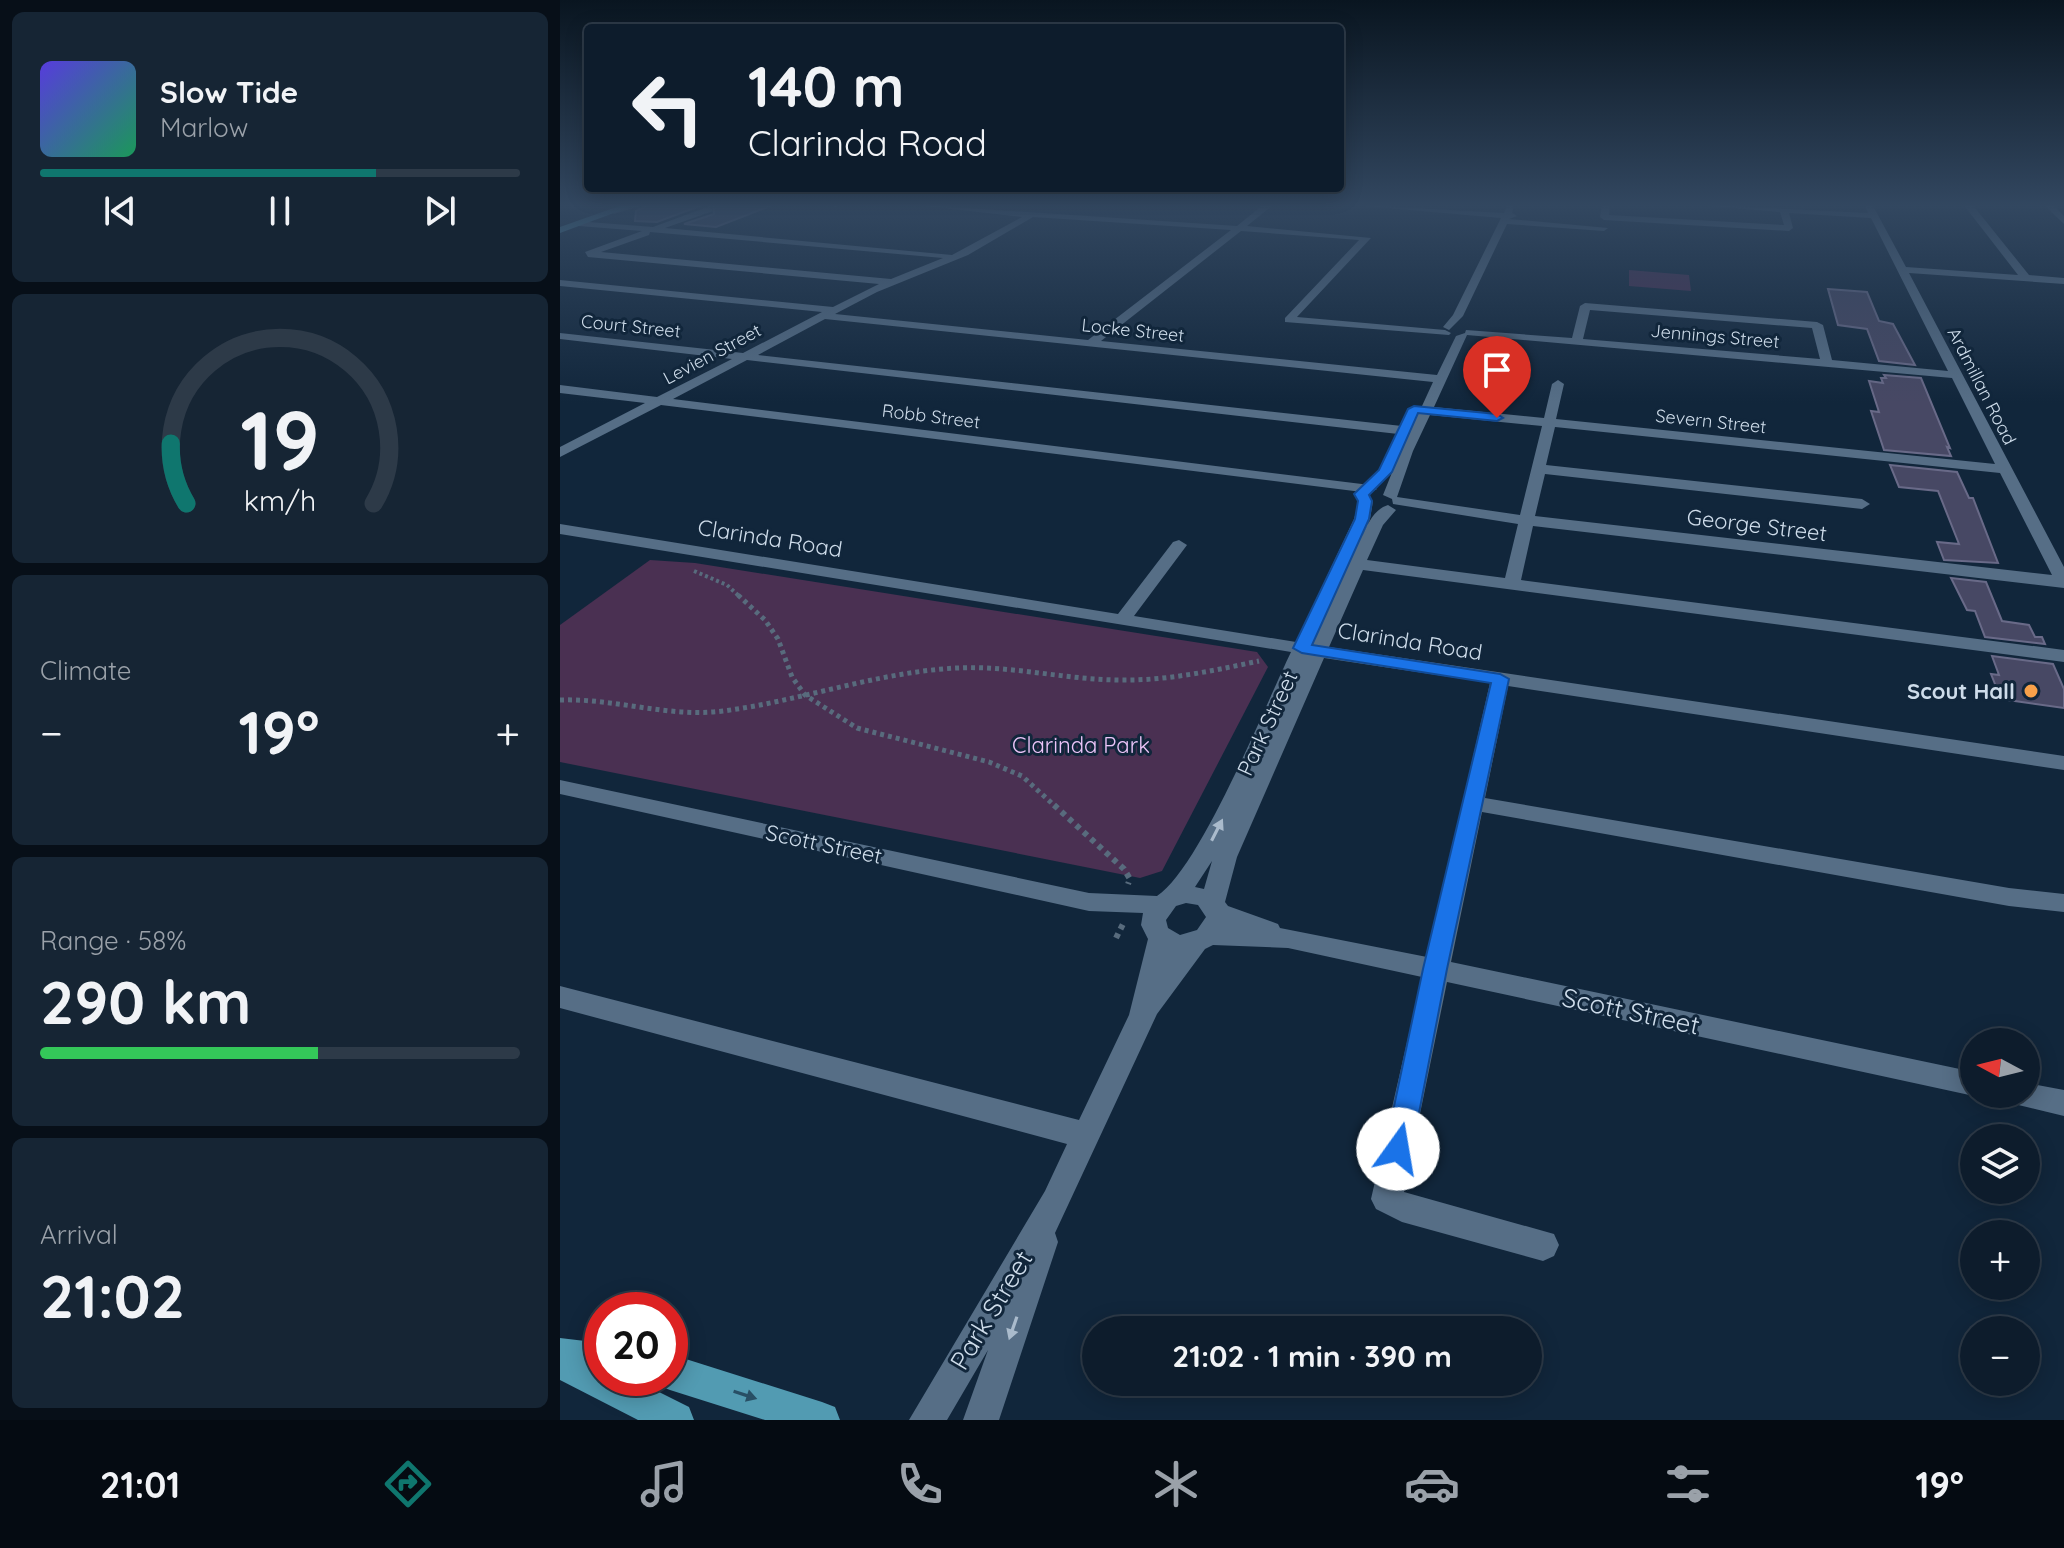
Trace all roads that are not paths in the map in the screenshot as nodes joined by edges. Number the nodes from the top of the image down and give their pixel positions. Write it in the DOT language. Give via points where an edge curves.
graph roads {
  1 [pos="763,270"];
  2 [pos="921,270"];
  3 [pos="1185,270"];
  4 [pos="1336,270"];
  5 [pos="1481,270"];
  6 [pos="1486,270"];
  7 [pos="1902,270"];
  8 [pos="1906,270"];
  9 [pos="2020,270"];
  10 [pos="2026,278"];
  11 [pos="2064,281"];
  12 [pos="890,282"];
  13 [pos="560,283"];
  14 [pos="828,313"];
  15 [pos="560,324"];
  16 [pos="1446,331"];
  17 [pos="1466,332"];
  18 [pos="560,336"];
  19 [pos="1577,342"];
  20 [pos="1090,344"];
  21 [pos="764,347"];
  22 [pos="746,356"];
  23 [pos="1827,364"];
  24 [pos="1956,375"];
  25 [pos="1434,378"];
  26 [pos="1558,384"];
  27 [pos="560,389"];
  28 [pos="658,402"];
  29 [pos="1420,410"];
  30 [pos="1549,423"];
  31 [pos="1410,431"];
  32 [pos="560,453"];
  33 [pos="1539,469"];
  34 [pos="2004,469"];
  35 [pos="1367,493"];
  36 [pos="1393,503"];
  37 [pos="1862,504"];
  38 [pos="1525,520"];
  39 [pos="560,529"];
  40 [pos="1179,545"];
  41 [pos="1350,563"];
  42 [pos="2062,575"];
  43 [pos="1512,584"];
  44 [pos="1123,619"];
  45 [pos="1309,650"];
  46 [pos="2064,656"];
  47 [pos="1500,679"];
  48 [pos="2064,763"];
  49 [pos="560,787"];
  50 [pos="1473,803"];
  51 [pos="2064,903"];
  52 [pos="1162,916"];
  53 [pos="1209,923"];
  54 [pos="1435,969"];
  55 [pos="560,997"];
  56 [pos="1143,1015"];
  57 [pos="1960,1081"];
  58 [pos="2040,1098"];
  59 [pos="2064,1103"];
  60 [pos="1087,1136"];
  61 [pos="1056,1201"];
  62 [pos="1543,1245"];
  63 [pos="560,1358"];
  64 [pos="584,1360"];
  65 [pos="688,1378"];
  66 [pos="676,1420"];
  67 [pos="822,1420"];
  68 [pos="927,1420"];
  69 [pos="981,1420"];
  1 -- 12 [label="street"];
  2 -- 12 [label="street, Levien Street"];
  3 -- 20 [label="street"];
  4 -- 16 [label="street, Jennings Street" via="1289,320"];
  5 -- 16 [label="street, Park Street"];
  6 -- 17 [label="street, Park Street" via="1467,315"];
  7 -- 24 [label="street, Ardmillan Road"];
  8 -- 10 [label="street"];
  9 -- 10 [label="street"];
  10 -- 11 [label="street"];
  12 -- 14 [label="street, Levien Street"];
  13 -- 14 [label="street, Locke Street"];
  14 -- 20 [label="street, Locke Street"];
  14 -- 21 [label="street, Levien Street"];
  15 -- 21 [label="street, Court Street"];
  16 -- 17 [label="street, Jennings Street"];
  16 -- 25 [label="street, Park Street"];
  17 -- 19 [label="street, Jennings Street"];
  17 -- 25 [label="street, Park Street"];
  18 -- 22 [label="street, Court Street"];
  19 -- 23 [label="street, Jennings Street"];
  19 -- 23 [label="street" via="1585,306 1817,325"];
  20 -- 25 [label="street, Locke Street"];
  21 -- 22 [label="street, Levien Street"];
  22 -- 28 [label="street, Levien Street"];
  22 -- 31 [label="street, Court Street"];
  23 -- 24 [label="street, Jennings Street"];
  24 -- 34 [label="street, Ardmillan Road"];
  25 -- 29 [label="street, Park Street"];
  26 -- 30 [label="street"];
  27 -- 28 [label="street, Robb Street"];
  28 -- 32 [label="street, Levien Street"];
  28 -- 35 [label="street, Robb Street"];
  29 -- 30 [label="street, Severn Street"];
  29 -- 31 [label="street, Park Street"];
  30 -- 33 [label="street"];
  30 -- 34 [label="street, Severn Street"];
  31 -- 35 [label="street, Park Street"];
  31 -- 36 [label="street, Park Street"];
  33 -- 37 [label="street"];
  33 -- 38 [label="street"];
  34 -- 42 [label="street, Ardmillan Road"];
  35 -- 36 [label="street, Robb Street"];
  35 -- 41 [label="street, Park Street"];
  36 -- 38 [label="street, George Street"];
  36 -- 41 [label="street, Park Street"];
  38 -- 42 [label="street, George Street"];
  38 -- 43 [label="street"];
  39 -- 44 [label="street, Clarinda Road"];
  40 -- 44 [label="street"];
  41 -- 43 [label="street"];
  41 -- 45 [label="street, Park Street"];
  43 -- 46 [label="street"];
  44 -- 45 [label="street, Clarinda Road"];
  45 -- 47 [label="street, Clarinda Road"];
  52 -- 45 [label="street, Park Street, one-way" via="1206,852"];
  45 -- 53 [label="street, Park Street" via="1225,857"];
  47 -- 48 [label="street, Clarinda Road"];
  47 -- 50 [label="street"];
  49 -- 52 [label="street, Scott Street" via="1089,902 1125,920"];
  50 -- 51 [label="street"];
  50 -- 54 [label="street"];
  52 -- 53 [label="street" via="1177,943"];
  52 -- 53 [label="street" via="1196,895"];
  52 -- 56 [label="street, Park Street"];
  53 -- 54 [label="street, Scott Street"];
  53 -- 56 [label="street, Park Street"];
  54 -- 57 [label="street, Scott Street"];
  54 -- 62 [label="street" via="1387,1199"];
  55 -- 60 [label="street"];
  56 -- 60 [label="street, Park Street"];
  58 -- 59 [label="street"];
  60 -- 61 [label="street, Park Street"];
  61 -- 68 [label="street, Park Street"];
  61 -- 69 [label="street, Park Street, one-way"];
  63 -- 64 [label="main road"];
  63 -- 66 [label="main road"];
  65 -- 67 [label="main road, one-way"];
}
